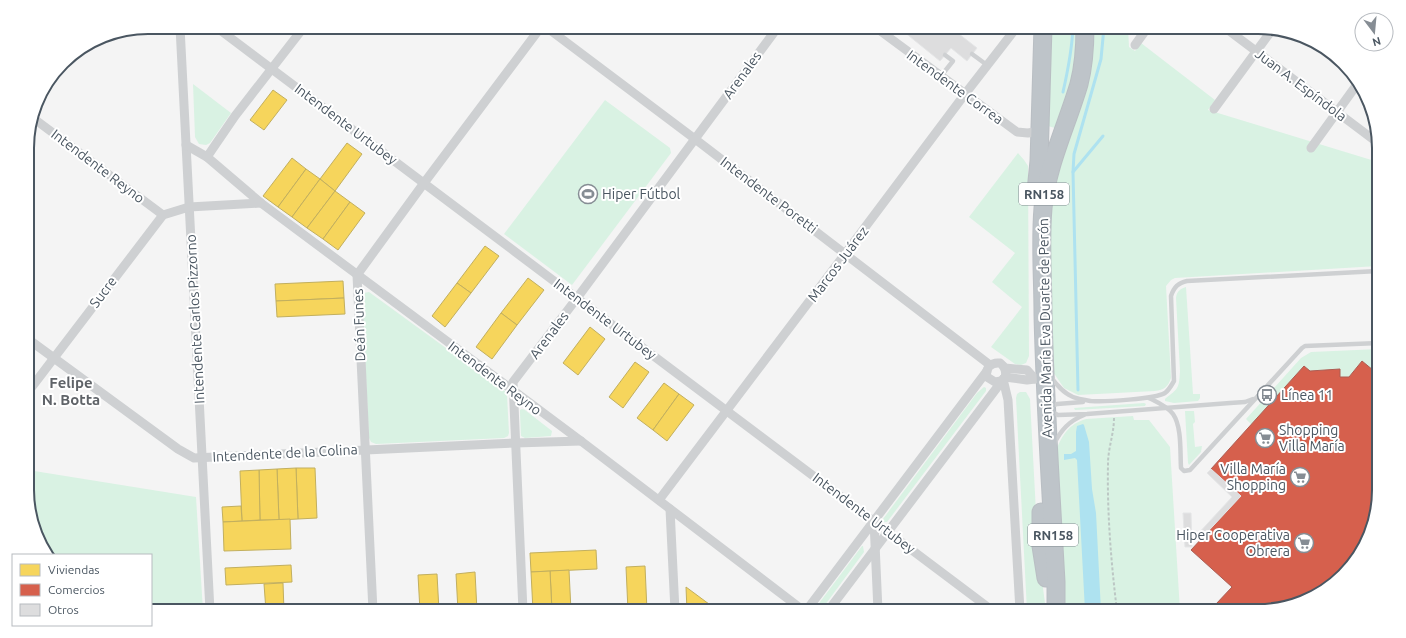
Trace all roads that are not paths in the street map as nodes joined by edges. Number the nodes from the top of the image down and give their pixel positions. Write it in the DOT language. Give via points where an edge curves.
graph roads {
  1 [pos="180,34"];
  2 [pos="225,34"];
  3 [pos="299,34"];
  4 [pos="536,34"];
  5 [pos="555,34"];
  6 [pos="773,34"];
  7 [pos="884,34"];
  8 [pos="1011,34"];
  9 [pos="1043,34"];
  10 [pos="1085,34"];
  11 [pos="1143,34"];
  12 [pos="1233,34"];
  13 [pos="1268,35"];
  14 [pos="1135,45"];
  15 [pos="1256,51"];
  16 [pos="972,54"];
  17 [pos="945,55"];
  18 [pos="987,65"];
  19 [pos="272,69"];
  20 [pos="940,76"];
  21 [pos="1354,88"];
  22 [pos="965,94"];
  23 [pos="1214,109"];
  24 [pos="1336,112"];
  25 [pos="37,121"];
  26 [pos="1040,131"];
  27 [pos="1062,135"];
  28 [pos="1371,138"];
  29 [pos="695,139"];
  30 [pos="186,145"];
  31 [pos="1311,148"];
  32 [pos="207,157"];
  33 [pos="424,183"];
  34 [pos="261,203"];
  35 [pos="189,207"];
  36 [pos="163,215"];
  37 [pos="845,254"];
  38 [pos="1372,270"];
  39 [pos="357,275"];
  40 [pos="577,298"];
  41 [pos="1372,343"];
  42 [pos="34,344"];
  43 [pos="53,358"];
  44 [pos="988,368"];
  45 [pos="1041,375"];
  46 [pos="1003,376"];
  47 [pos="34,384"];
  48 [pos="513,390"];
  49 [pos="1149,398"];
  50 [pos="1255,399"];
  51 [pos="1091,401"];
  52 [pos="1166,408"];
  53 [pos="1043,409"];
  54 [pos="726,410"];
  55 [pos="1087,414"];
  56 [pos="581,442"];
  57 [pos="515,443"];
  58 [pos="364,449"];
  59 [pos="202,458"];
  60 [pos="1049,459"];
  61 [pos="659,500"];
  62 [pos="670,509"];
  63 [pos="874,521"];
  64 [pos="888,531"];
  65 [pos="875,548"];
  66 [pos="210,604"];
  67 [pos="373,604"];
  68 [pos="523,604"];
  69 [pos="676,604"];
  70 [pos="796,604"];
  71 [pos="810,604"];
  72 [pos="833,604"];
  73 [pos="878,604"];
  74 [pos="984,604"];
  75 [pos="1020,604"];
  76 [pos="1049,604"];
  77 [pos="1056,604"];
  1 -- 30 [label="street, Intendente Carlos Pizzorno"];
  2 -- 19 [label="street, Intendente Urtubey"];
  3 -- 19 [label="street"];
  4 -- 33 [label="street, Deán Funes"];
  5 -- 29 [label="street, Intendente Poretti"];
  6 -- 29 [label="street, Arenales"];
  7 -- 20 [label="street, Intendente Correa"];
  8 -- 18 [label="street, Marcos Juárez"];
  9 -- 26 [label="highway, Avenida María Eva Duarte de Perón / RN158"];
  10 -- 27 [label="highway, Avenida María Eva Duarte de Perón / RN158" via="1082,70"];
  11 -- 14 [label="street"];
  12 -- 15 [label="street, Juan A. Espíndola"];
  13 -- 15 [label="street"];
  15 -- 23 [label="street"];
  15 -- 24 [label="street, Juan A. Espíndola"];
  16 -- 18 [label="lane"];
  17 -- 20 [label="lane" via="953,61"];
  18 -- 22 [label="street, Marcos Juárez"];
  19 -- 32 [label="street"];
  19 -- 33 [label="street, Intendente Urtubey"];
  20 -- 22 [label="street, Intendente Correa"];
  21 -- 24 [label="street"];
  22 -- 26 [label="street, Intendente Correa" via="1017,132"];
  22 -- 37 [label="street, Marcos Juárez"];
  24 -- 28 [label="street, Juan A. Espíndola"];
  24 -- 31 [label="street"];
  25 -- 36 [label="street, Intendente Reyno"];
  26 -- 27 [label="highway" via="1047,136"];
  26 -- 45 [label="highway, Avenida María Eva Duarte de Perón / RN158" via="1031,250"];
  27 -- 45 [label="highway, Avenida María Eva Duarte de Perón / RN158" via="1046,185 1043,210"];
  29 -- 37 [label="street, Intendente Poretti"];
  29 -- 40 [label="street, Arenales"];
  30 -- 32 [label="street, Intendente Reyno"];
  30 -- 35 [label="street, Intendente Carlos Pizzorno"];
  32 -- 34 [label="street, Intendente Reyno"];
  33 -- 39 [label="street, Deán Funes"];
  33 -- 40 [label="street, Intendente Urtubey"];
  34 -- 35 [label="street"];
  34 -- 39 [label="street, Intendente Reyno"];
  35 -- 36 [label="street"];
  35 -- 59 [label="street, Intendente Carlos Pizzorno"];
  36 -- 43 [label="street, Sucre"];
  37 -- 44 [label="street, Intendente Poretti"];
  37 -- 54 [label="street, Marcos Juárez"];
  38 -- 49 [label="lane" via="1181,282 1174,288 1171,296 1174,381 1165,393"];
  39 -- 48 [label="street, Intendente Reyno"];
  39 -- 58 [label="street, Deán Funes"];
  40 -- 48 [label="street, Arenales" via="513,382"];
  40 -- 54 [label="street, Intendente Urtubey"];
  41 -- 50 [label="lane" via="1305,346"];
  42 -- 43 [label="street, Intendente de la Colina"];
  43 -- 47 [label="street, Sucre"];
  43 -- 59 [label="street, Intendente de la Colina" via="178,449 194,458"];
  44 -- 46 [label="street" via="993,363 1000,363"];
  44 -- 46 [label="street" via="987,377 992,381"];
  44 -- 63 [label="street"];
  45 -- 46 [label="street" via="1027,380"];
  45 -- 51 [label="lane" via="1054,382 1065,393"];
  45 -- 53 [label="highway, Avenida María Eva Duarte de Perón / RN158"];
  45 -- 76 [label="highway, Avenida María Eva Duarte de Perón / RN158" via="1041,546"];
  46 -- 64 [label="street"];
  46 -- 75 [label="street" via="1008,400"];
  48 -- 56 [label="street, Intendente Reyno"];
  48 -- 57 [label="street, Arenales"];
  49 -- 51 [label="lane"];
  49 -- 52 [label="lane"];
  50 -- 52 [label="lane"];
  50 -- 52 [label="lane" via="1187,471 1181,468 1176,420"];
  51 -- 53 [label="lane" via="1057,404"];
  52 -- 55 [label="lane"];
  53 -- 55 [label="lane" via="1058,415"];
  53 -- 60 [label="highway, Avenida María Eva Duarte de Perón / RN158"];
  54 -- 61 [label="street, Marcos Juárez"];
  54 -- 63 [label="street, Intendente Urtubey"];
  55 -- 60 [label="lane" via="1073,420 1062,431 1054,443"];
  56 -- 57 [label="street, Intendente de la Colina"];
  56 -- 61 [label="street, Intendente Reyno"];
  57 -- 58 [label="street, Intendente de la Colina"];
  57 -- 68 [label="street, Arenales"];
  58 -- 59 [label="street, Intendente de la Colina"];
  58 -- 67 [label="street, Deán Funes"];
  59 -- 66 [label="street, Intendente Carlos Pizzorno"];
  60 -- 77 [label="highway, Avenida María Eva Duarte de Perón / RN158"];
  61 -- 62 [label="street, Intendente Reyno"];
  62 -- 69 [label="street"];
  62 -- 70 [label="street, Intendente Reyno"];
  63 -- 64 [label="street, Intendente Urtubey"];
  63 -- 65 [label="street"];
  63 -- 71 [label="street"];
  64 -- 65 [label="street"];
  64 -- 74 [label="street, Intendente Urtubey"];
  65 -- 72 [label="street"];
  65 -- 73 [label="street"];
}
